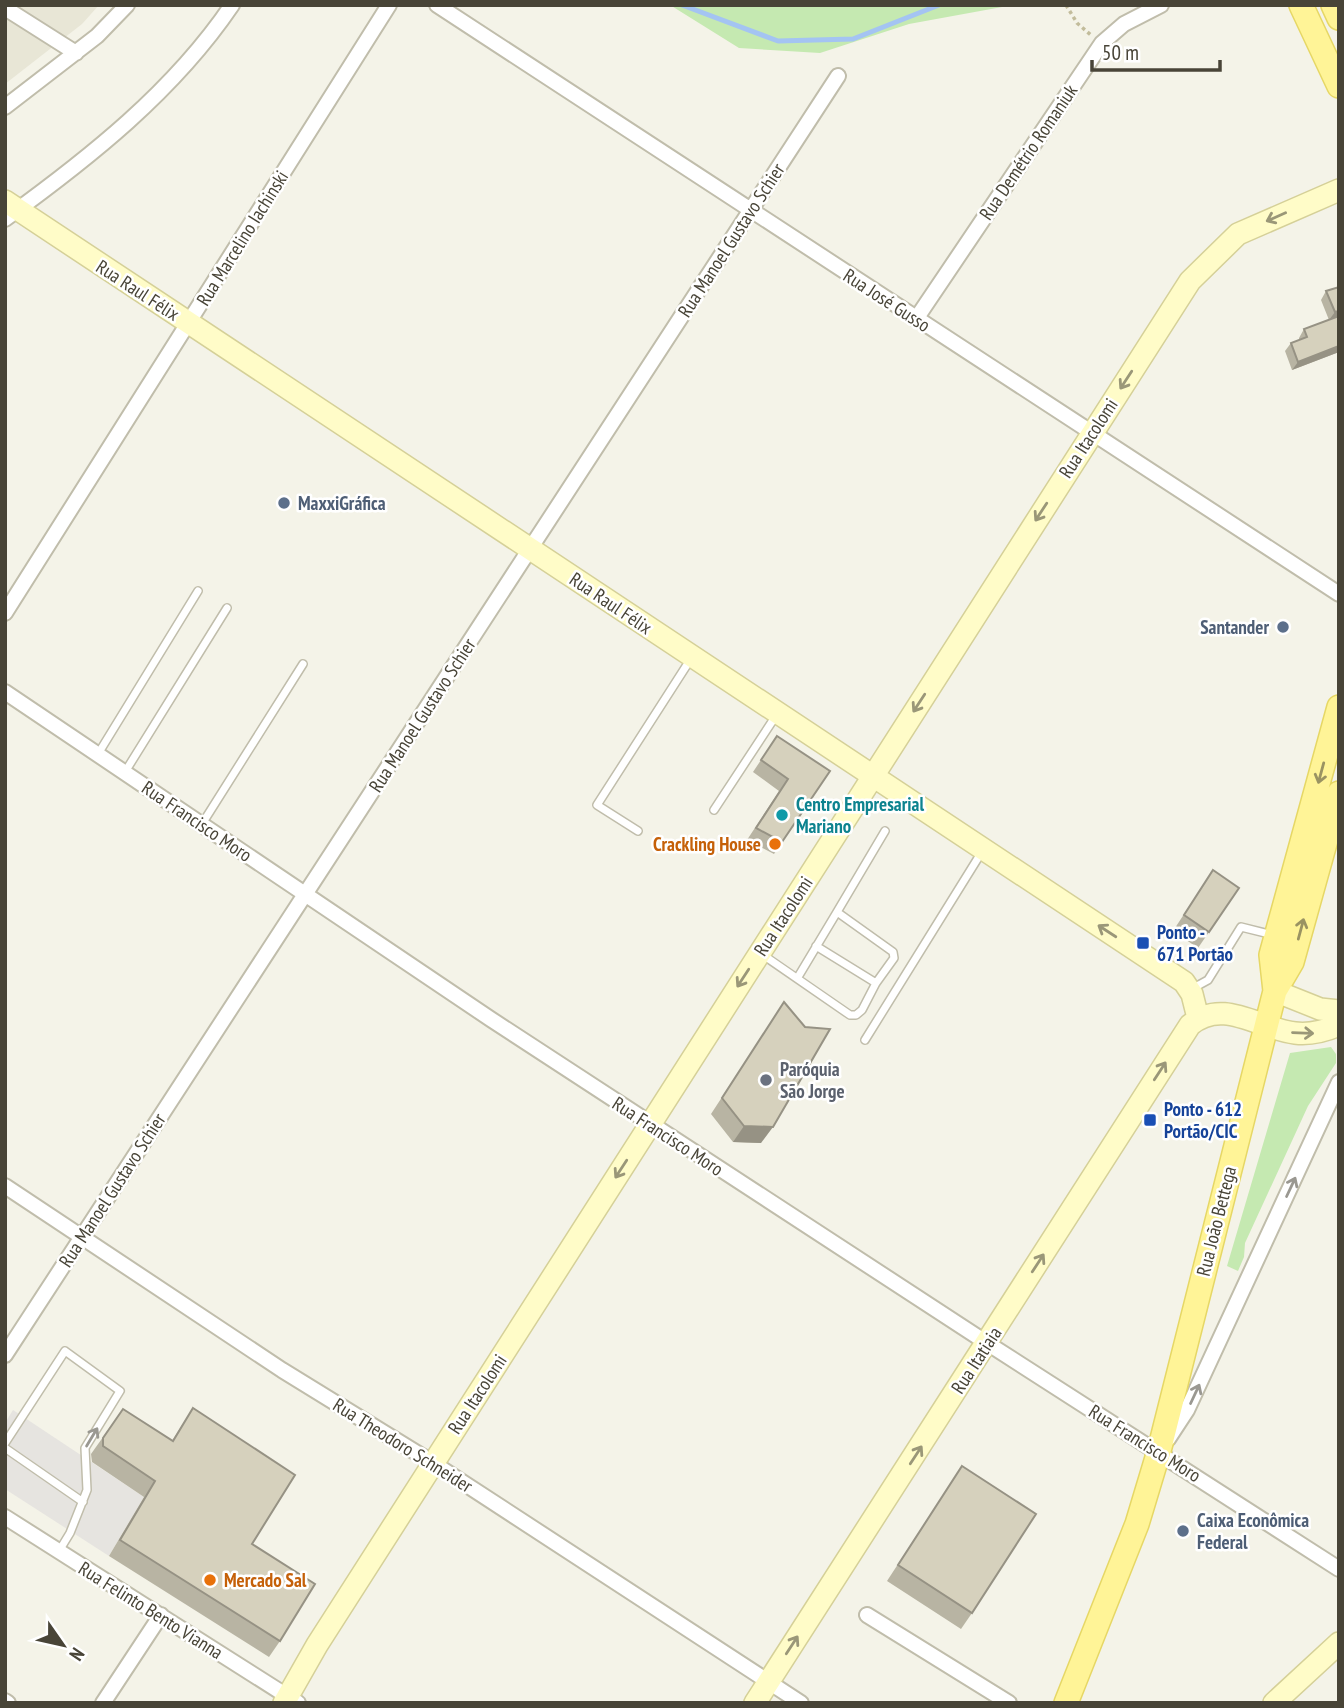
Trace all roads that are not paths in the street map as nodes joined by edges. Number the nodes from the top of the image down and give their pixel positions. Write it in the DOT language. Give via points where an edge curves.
graph roads {
  1 [pos="127,5"];
  2 [pos="232,5"];
  3 [pos="389,5"];
  4 [pos="437,5"];
  5 [pos="1160,5"];
  6 [pos="1301,5"];
  7 [pos="1333,5"];
  8 [pos="5,8"];
  9 [pos="1136,10"];
  10 [pos="1339,18"];
  11 [pos="76,53"];
  12 [pos="838,76"];
  13 [pos="1339,86"];
  14 [pos="5,107"];
  15 [pos="1339,190"];
  16 [pos="10,210"];
  17 [pos="750,210"];
  18 [pos="916,319"];
  19 [pos="188,323"];
  20 [pos="1091,434"];
  21 [pos="530,549"];
  22 [pos="198,591"];
  23 [pos="1339,594"];
  24 [pos="227,608"];
  25 [pos="5,613"];
  26 [pos="692,657"];
  27 [pos="303,664"];
  28 [pos="5,692"];
  29 [pos="1339,707"];
  30 [pos="778,713"];
  31 [pos="98,754"];
  32 [pos="125,772"];
  33 [pos="872,776"];
  34 [pos="1339,793"];
  35 [pos="714,810"];
  36 [pos="202,824"];
  37 [pos="638,831"];
  38 [pos="885,831"];
  39 [pos="984,850"];
  40 [pos="305,894"];
  41 [pos="837,912"];
  42 [pos="1277,937"];
  43 [pos="816,946"];
  44 [pos="759,952"];
  45 [pos="798,977"];
  46 [pos="1184,982"];
  47 [pos="876,983"];
  48 [pos="1275,991"];
  49 [pos="1339,1011"];
  50 [pos="1198,1018"];
  51 [pos="1266,1025"];
  52 [pos="1339,1025"];
  53 [pos="865,1040"];
  54 [pos="1339,1082"];
  55 [pos="650,1124"];
  56 [pos="5,1186"];
  57 [pos="82,1237"];
  58 [pos="987,1343"];
  59 [pos="5,1355"];
  60 [pos="5,1446"];
  61 [pos="1159,1451"];
  62 [pos="433,1463"];
  63 [pos="83,1502"];
  64 [pos="5,1517"];
  65 [pos="59,1551"];
  66 [pos="1339,1569"];
  67 [pos="161,1615"];
  68 [pos="867,1615"];
  69 [pos="1339,1643"];
  70 [pos="768,1682"];
  71 [pos="290,1701"];
  72 [pos="103,1703"];
  73 [pos="755,1703"];
  74 [pos="801,1703"];
  75 [pos="1009,1703"];
  76 [pos="1066,1703"];
  77 [pos="1273,1703"];
  1 -- 11 [label="street"];
  2 -- 16 [label="street" via="163,89 115,132"];
  3 -- 19 [label="street, Rua Marcelino Iachinski"];
  4 -- 17 [label="street, Rua José Gusso"];
  5 -- 9 [label="street, Rua Demétrio Romaniuk"];
  6 -- 13 [label="main road"];
  7 -- 10 [label="main road"];
  8 -- 11 [label="street"];
  9 -- 18 [label="street, Rua Demétrio Romaniuk" via="1102,43"];
  11 -- 14 [label="street"];
  12 -- 17 [label="street, Rua Manoel Gustavo Schier"];
  15 -- 20 [label="main road, Rua Itacolomi, one-way" via="1238,234 1190,281"];
  16 -- 19 [label="main road, Rua Raul Félix"];
  17 -- 18 [label="street, Rua José Gusso"];
  17 -- 21 [label="street, Rua Manoel Gustavo Schier"];
  18 -- 20 [label="street, Rua José Gusso"];
  19 -- 21 [label="main road, Rua Raul Félix"];
  19 -- 25 [label="street, Rua Marcelino Iachinski"];
  20 -- 23 [label="street, Rua José Gusso"];
  20 -- 33 [label="main road, Rua Itacolomi, one-way"];
  21 -- 26 [label="main road, Rua Raul Félix"];
  21 -- 40 [label="street, Rua Manoel Gustavo Schier"];
  22 -- 31 [label="lane"];
  24 -- 32 [label="lane"];
  26 -- 30 [label="main road, Rua Raul Félix"];
  26 -- 37 [label="lane" via="597,805"];
  27 -- 36 [label="lane"];
  28 -- 31 [label="street, Rua Francisco Moro"];
  29 -- 42 [label="main road, Rua João Bettega, one-way"];
  30 -- 33 [label="main road, Rua Raul Félix"];
  30 -- 35 [label="lane"];
  31 -- 32 [label="street, Rua Francisco Moro"];
  32 -- 36 [label="street, Rua Francisco Moro"];
  33 -- 39 [label="main road, Rua Raul Félix"];
  33 -- 44 [label="main road, Rua Itacolomi"];
  48 -- 34 [label="main road, Rua João Bettega, one-way" via="1292,962"];
  36 -- 40 [label="street, Rua Francisco Moro"];
  38 -- 41 [label="lane"];
  46 -- 39 [label="main road, Rua Raul Félix, one-way"];
  39 -- 53 [label="lane"];
  40 -- 55 [label="street, Rua Francisco Moro"];
  40 -- 57 [label="street, Rua Manoel Gustavo Schier"];
  41 -- 43 [label="lane"];
  41 -- 47 [label="lane" via="893,952 894,958"];
  42 -- 46 [label="lane" via="1241,927 1208,980 1197,986"];
  42 -- 48 [label="main road, Rua João Bettega" via="1271,955"];
  43 -- 45 [label="lane"];
  43 -- 47 [label="lane"];
  44 -- 45 [label="lane"];
  44 -- 55 [label="main road, Rua Itacolomi, one-way"];
  45 -- 47 [label="lane" via="856,1015"];
  46 -- 50 [label="main road"];
  48 -- 49 [label="main road" via="1320,1009"];
  48 -- 51 [label="main road, Rua João Bettega"];
  50 -- 51 [label="main road" via="1222,1012"];
  58 -- 50 [label="main road, Rua Itatiaia, one-way" via="1189,1025"];
  51 -- 52 [label="main road, one-way" via="1311,1034"];
  51 -- 61 [label="main road, Rua João Bettega"];
  61 -- 54 [label="street, Rua João Bettega, one-way" via="1187,1410"];
  55 -- 58 [label="street, Rua Francisco Moro"];
  55 -- 62 [label="main road, Rua Itacolomi, one-way"];
  56 -- 57 [label="street, Rua Theodoro Schneider"];
  57 -- 59 [label="street, Rua Manoel Gustavo Schier"];
  57 -- 62 [label="street, Rua Theodoro Schneider" via="282,1370"];
  58 -- 61 [label="street, Rua Francisco Moro"];
  70 -- 58 [label="main road, Rua Itatiaia, one-way"];
  60 -- 63 [label="lane"];
  63 -- 60 [label="lane, one-way" via="87,1490 85,1448 120,1391 108,1381 65,1351"];
  61 -- 66 [label="street, Rua Francisco Moro"];
  61 -- 76 [label="main road, Rua João Bettega" via="1137,1524"];
  62 -- 70 [label="street, Rua Theodoro Schneider"];
  62 -- 71 [label="main road, Rua Itacolomi" via="317,1645"];
  63 -- 65 [label="lane"];
  64 -- 65 [label="street, Rua Felinto Bento Vianna"];
  65 -- 67 [label="street, Rua Felinto Bento Vianna"];
  67 -- 71 [label="street, Rua Felinto Bento Vianna"];
  67 -- 72 [label="street"];
  68 -- 75 [label="street"];
  69 -- 77 [label="main road"];
  70 -- 73 [label="main road, Rua Itatiaia"];
  70 -- 74 [label="street, Rua Theodoro Schneider"];
}
